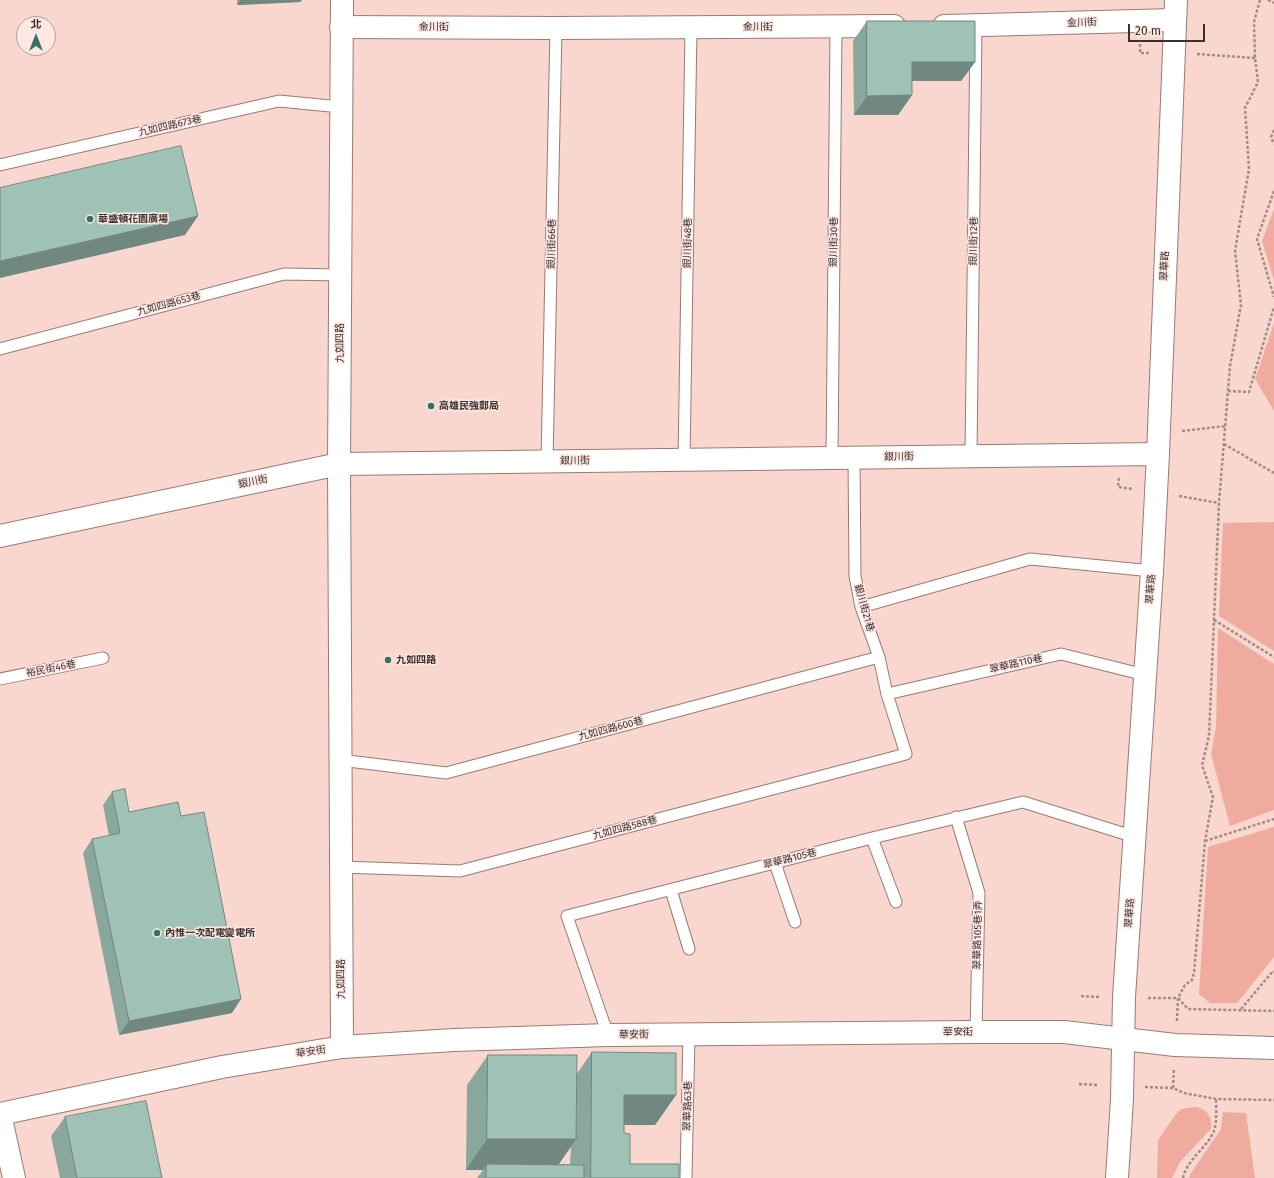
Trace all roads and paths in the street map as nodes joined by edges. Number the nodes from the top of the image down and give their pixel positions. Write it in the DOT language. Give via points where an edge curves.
graph roads {
  1 [pos="342,0"];
  2 [pos="1260,0"];
  3 [pos="1268,0"];
  4 [pos="1274,2"];
  5 [pos="1175,10"];
  6 [pos="976,26"];
  7 [pos="341,27"];
  8 [pos="836,27"];
  9 [pos="556,28"];
  10 [pos="691,28"];
  11 [pos="341,106"];
  12 [pos="1274,130"];
  13 [pos="1274,144"];
  14 [pos="0,165"];
  15 [pos="1274,191"];
  16 [pos="340,275"];
  17 [pos="1274,297"];
  18 [pos="1274,307"];
  19 [pos="0,348"];
  20 [pos="1228,391"];
  21 [pos="1224,444"];
  22 [pos="1158,454"];
  23 [pos="971,456"];
  24 [pos="832,458"];
  25 [pos="854,458"];
  26 [pos="684,459"];
  27 [pos="547,461"];
  28 [pos="339,464"];
  29 [pos="1274,473"];
  30 [pos="0,536"];
  31 [pos="1152,571"];
  32 [pos="861,608"];
  33 [pos="1214,620"];
  34 [pos="879,657"];
  35 [pos="1274,657"];
  36 [pos="103,658"];
  37 [pos="1145,675"];
  38 [pos="0,679"];
  39 [pos="887,694"];
  40 [pos="906,754"];
  41 [pos="340,760"];
  42 [pos="956,817"];
  43 [pos="1274,819"];
  44 [pos="1135,837"];
  45 [pos="872,838"];
  46 [pos="1205,841"];
  47 [pos="775,863"];
  48 [pos="341,867"];
  49 [pos="671,890"];
  50 [pos="896,902"];
  51 [pos="795,922"];
  52 [pos="689,949"];
  53 [pos="1274,971"];
  54 [pos="1240,1009"];
  55 [pos="1274,1010"];
  56 [pos="976,1032"];
  57 [pos="689,1034"];
  58 [pos="608,1035"];
  59 [pos="1124,1038"];
  60 [pos="342,1047"];
  61 [pos="1274,1048"];
  62 [pos="1173,1088"];
  63 [pos="1216,1099"];
  64 [pos="1274,1100"];
  65 [pos="0,1114"];
  66 [pos="14,1178"];
  67 [pos="686,1178"];
  68 [pos="1117,1178"];
  69 [pos="1183,1178"];
  1 -- 7 [label="street, 九如四路"];
  2 -- 20 [label="path" via="1254,22 1258,82 1245,108 1249,169 1235,251 1242,304"];
  3 -- 4 [label="path"];
  5 -- 6 [label="street, 金川街"];
  5 -- 22 [label="street, 翠華路"];
  6 -- 8 [label="street, 金川街"];
  6 -- 23 [label="lane, 銀川街12巷"];
  7 -- 9 [label="street, 金川街"];
  7 -- 11 [label="street, 九如四路"];
  8 -- 10 [label="street, 金川街"];
  8 -- 24 [label="lane, 銀川街30巷"];
  9 -- 10 [label="street, 金川街"];
  9 -- 27 [label="lane, 銀川街66巷"];
  10 -- 26 [label="lane, 銀川街48巷"];
  11 -- 14 [label="lane, 九如四路673巷" via="279,101"];
  11 -- 16 [label="street, 九如四路"];
  12 -- 13 [label="path" via="1271,137"];
  15 -- 17 [label="path" via="1257,239"];
  16 -- 19 [label="lane, 九如四路653巷" via="284,274"];
  16 -- 28 [label="street, 九如四路"];
  18 -- 20 [label="path" via="1249,392"];
  20 -- 21 [label="path"];
  21 -- 29 [label="path"];
  21 -- 33 [label="path"];
  22 -- 23 [label="street, 銀川街"];
  22 -- 31 [label="street, 翠華路"];
  23 -- 25 [label="street, 銀川街"];
  24 -- 25 [label="street, 銀川街"];
  24 -- 26 [label="street, 銀川街"];
  25 -- 32 [label="lane, 銀川街21巷" via="855,576"];
  26 -- 27 [label="street, 銀川街"];
  27 -- 28 [label="street, 銀川街"];
  28 -- 30 [label="street, 銀川街"];
  28 -- 41 [label="street, 九如四路"];
  31 -- 32 [label="lane" via="1030,559"];
  31 -- 37 [label="street, 翠華路"];
  32 -- 34 [label="lane, 銀川街21巷"];
  33 -- 35 [label="path"];
  33 -- 46 [label="path" via="1209,736 1202,765 1213,797"];
  34 -- 39 [label="lane, 銀川街21巷"];
  34 -- 41 [label="lane, 九如四路600巷" via="446,773"];
  36 -- 38 [label="lane, 裕民街46巷"];
  37 -- 39 [label="lane, 翠華路110巷" via="1061,654"];
  37 -- 44 [label="street, 翠華路"];
  39 -- 40 [label="lane, 銀川街21巷"];
  40 -- 48 [label="lane, 九如四路588巷" via="460,871"];
  41 -- 48 [label="street, 九如四路"];
  42 -- 44 [label="lane, 翠華路105巷" via="1023,802"];
  42 -- 45 [label="lane, 翠華路105巷"];
  42 -- 56 [label="lane, 翠華路105巷1弄" via="979,893"];
  43 -- 46 [label="path"];
  44 -- 59 [label="street, 翠華路" via="1124,991"];
  45 -- 47 [label="lane, 翠華路105巷"];
  45 -- 50 [label="lane"];
  46 -- 54 [label="path" via="1194,973 1192,980 1178,998 1188,1009"];
  47 -- 49 [label="lane, 翠華路105巷"];
  47 -- 51 [label="lane"];
  48 -- 60 [label="street, 九如四路"];
  49 -- 52 [label="lane"];
  49 -- 58 [label="lane, 翠華路105巷" via="567,916"];
  53 -- 54 [label="path"];
  54 -- 55 [label="path"];
  56 -- 57 [label="street, 華安街"];
  56 -- 59 [label="street, 華安街" via="1064,1032"];
  57 -- 58 [label="street, 華安街"];
  57 -- 67 [label="lane, 翠華路63巷"];
  58 -- 60 [label="street, 華安街"];
  59 -- 61 [label="street, 華安街" via="1175,1045"];
  59 -- 68 [label="street, 翠華路"];
  60 -- 65 [label="street, 華安街" via="222,1067"];
  62 -- 63 [label="path" via="1184,1093"];
  63 -- 64 [label="path"];
  63 -- 69 [label="path" via="1215,1129"];
  65 -- 66 [label="street"];
}
